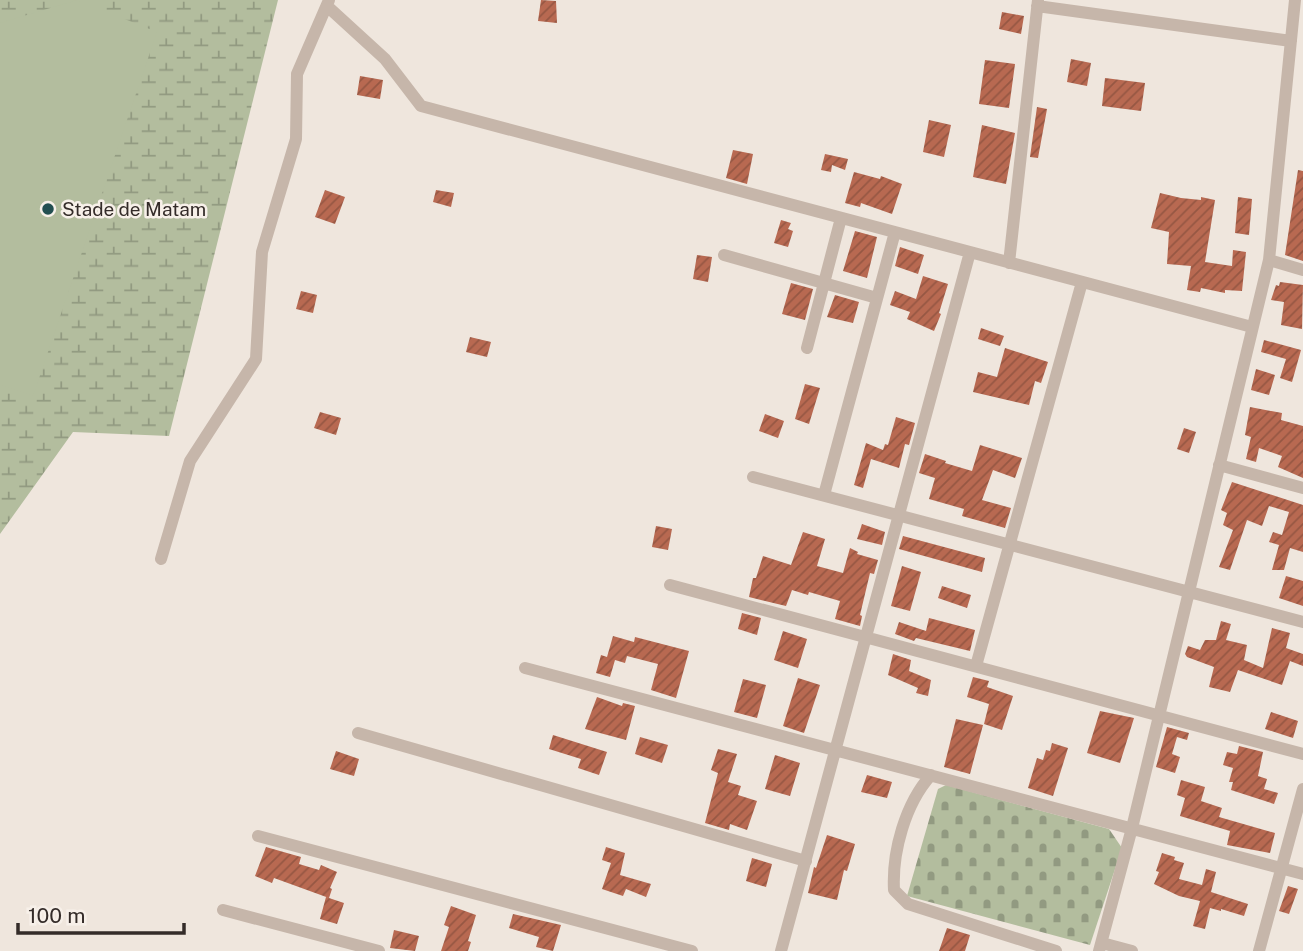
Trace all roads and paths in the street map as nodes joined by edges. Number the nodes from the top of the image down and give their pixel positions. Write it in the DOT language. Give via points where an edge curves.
graph roads {
  1 [pos="1296,0"];
  2 [pos="328,3"];
  3 [pos="1037,3"];
  4 [pos="1291,41"];
  5 [pos="841,218"];
  6 [pos="895,232"];
  7 [pos="970,252"];
  8 [pos="724,255"];
  9 [pos="1269,260"];
  10 [pos="1009,262"];
  11 [pos="1303,270"];
  12 [pos="1082,282"];
  13 [pos="824,283"];
  14 [pos="877,298"];
  15 [pos="1252,327"];
  16 [pos="807,348"];
  17 [pos="1219,466"];
  18 [pos="753,477"];
  19 [pos="1303,488"];
  20 [pos="824,495"];
  21 [pos="899,515"];
  22 [pos="1009,544"];
  23 [pos="161,559"];
  24 [pos="670,585"];
  25 [pos="1188,592"];
  26 [pos="1303,622"];
  27 [pos="866,637"];
  28 [pos="975,666"];
  29 [pos="525,668"];
  30 [pos="1158,715"];
  31 [pos="358,733"];
  32 [pos="835,750"];
  33 [pos="1303,754"];
  34 [pos="931,775"];
  35 [pos="1303,789"];
  36 [pos="1132,828"];
  37 [pos="258,836"];
  38 [pos="806,861"];
  39 [pos="1281,868"];
  40 [pos="1303,874"];
  41 [pos="223,910"];
  42 [pos="1101,947"];
  43 [pos="379,951"];
  44 [pos="692,951"];
  45 [pos="781,951"];
  46 [pos="1056,951"];
  47 [pos="1132,951"];
  48 [pos="1259,951"];
  1 -- 4 [label="street"];
  2 -- 5 [label="street" via="385,59 421,106"];
  2 -- 23 [label="street" via="297,74 296,139 262,252 256,359 190,461"];
  3 -- 4 [label="street"];
  3 -- 10 [label="street"];
  4 -- 9 [label="street"];
  5 -- 6 [label="street"];
  5 -- 13 [label="street"];
  6 -- 7 [label="street"];
  6 -- 14 [label="street"];
  7 -- 10 [label="street"];
  7 -- 21 [label="street"];
  8 -- 13 [label="street"];
  9 -- 11 [label="street"];
  9 -- 15 [label="street"];
  10 -- 12 [label="street"];
  12 -- 15 [label="street"];
  12 -- 22 [label="street"];
  13 -- 14 [label="street"];
  13 -- 16 [label="street"];
  14 -- 20 [label="street"];
  15 -- 17 [label="street"];
  17 -- 19 [label="street"];
  17 -- 25 [label="street"];
  18 -- 20 [label="street"];
  20 -- 21 [label="street"];
  21 -- 22 [label="street"];
  21 -- 27 [label="street"];
  22 -- 25 [label="street"];
  22 -- 28 [label="street"];
  24 -- 27 [label="street"];
  25 -- 26 [label="street"];
  25 -- 30 [label="street"];
  27 -- 28 [label="street"];
  27 -- 32 [label="street"];
  28 -- 30 [label="street"];
  29 -- 32 [label="street"];
  30 -- 33 [label="street"];
  30 -- 36 [label="street"];
  31 -- 38 [label="street"];
  32 -- 34 [label="street"];
  32 -- 38 [label="street"];
  34 -- 36 [label="street"];
  34 -- 46 [label="street" via="912,804 895,855 894,890 908,904"];
  35 -- 39 [label="street"];
  36 -- 39 [label="street"];
  36 -- 42 [label="street"];
  37 -- 44 [label="street"];
  38 -- 45 [label="street"];
  39 -- 40 [label="street"];
  39 -- 48 [label="street"];
  41 -- 43 [label="street"];
  42 -- 47 [label="street"];
}
